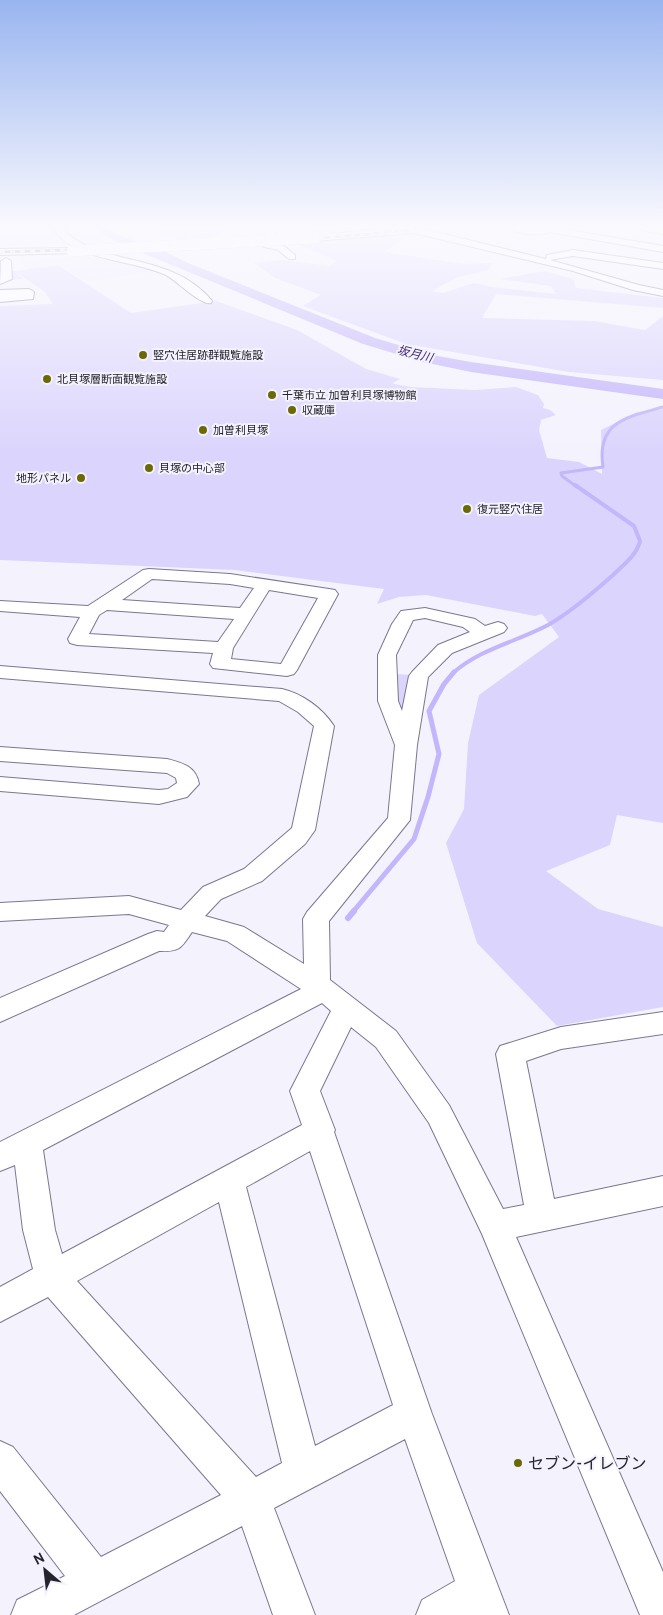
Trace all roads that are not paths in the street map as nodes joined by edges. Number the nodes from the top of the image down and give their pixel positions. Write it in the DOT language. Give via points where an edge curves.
graph roads {
  1 [pos="264,585"];
  2 [pos="0,606"];
  3 [pos="97,608"];
  4 [pos="246,614"];
  5 [pos="224,648"];
  6 [pos="0,672"];
  7 [pos="406,745"];
  8 [pos="0,754"];
  9 [pos="0,784"];
  10 [pos="0,912"];
  11 [pos="186,920"];
  12 [pos="329,994"];
  13 [pos="0,1011"];
  14 [pos="663,1023"];
  15 [pos="320,1130"];
  16 [pos="14,1150"];
  17 [pos="229,1181"];
  18 [pos="663,1191"];
  19 [pos="542,1216"];
  20 [pos="495,1226"];
  21 [pos="51,1276"];
  22 [pos="0,1305"];
  23 [pos="414,1414"];
  24 [pos="0,1460"];
  25 [pos="303,1471"];
  26 [pos="252,1501"];
  27 [pos="96,1583"];
  28 [pos="484,1603"];
  29 [pos="658,1610"];
  30 [pos="32,1615"];
  31 [pos="294,1615"];
  32 [pos="437,1615"];
  1 -- 3 [label="street" via="230,579 149,574"];
  1 -- 4 [label="street"];
  1 -- 5 [label="street" via="329,594 287,670 220,664"];
  2 -- 3 [label="street"];
  3 -- 4 [label="street"];
  3 -- 5 [label="street" via="77,639"];
  4 -- 5 [label="street"];
  6 -- 11 [label="street" via="282,695 320,720 324,726 303,830 253,875 212,893"];
  7 -- 7 [label="street" via="388,701 387,655 407,615 425,613 491,630 445,650 419,676"];
  7 -- 12 [label="street" via="399,820 316,919"];
  8 -- 9 [label="street" via="167,766 181,770 188,777 188,784 181,792 159,797"];
  10 -- 11 [label="street" via="129,905"];
  11 -- 12 [label="street" via="236,934"];
  11 -- 13 [label="street" via="171,942 157,941"];
  12 -- 15 [label="street" via="305,1091"];
  12 -- 16 [label="street"];
  12 -- 20 [label="street" via="386,1039 440,1114"];
  14 -- 19 [label="street" via="561,1038 510,1054"];
  15 -- 17 [label="street"];
  15 -- 23 [label="street"];
  16 -- 21 [label="street"];
  17 -- 21 [label="street"];
  17 -- 25 [label="street"];
  18 -- 19 [label="street"];
  19 -- 20 [label="street"];
  20 -- 29 [label="street"];
  21 -- 22 [label="street"];
  21 -- 26 [label="street"];
  23 -- 25 [label="street"];
  23 -- 28 [label="street"];
  24 -- 27 [label="street"];
  25 -- 26 [label="street"];
  26 -- 27 [label="street"];
  26 -- 31 [label="street"];
  27 -- 30 [label="street"];
  28 -- 32 [label="street"];
}
